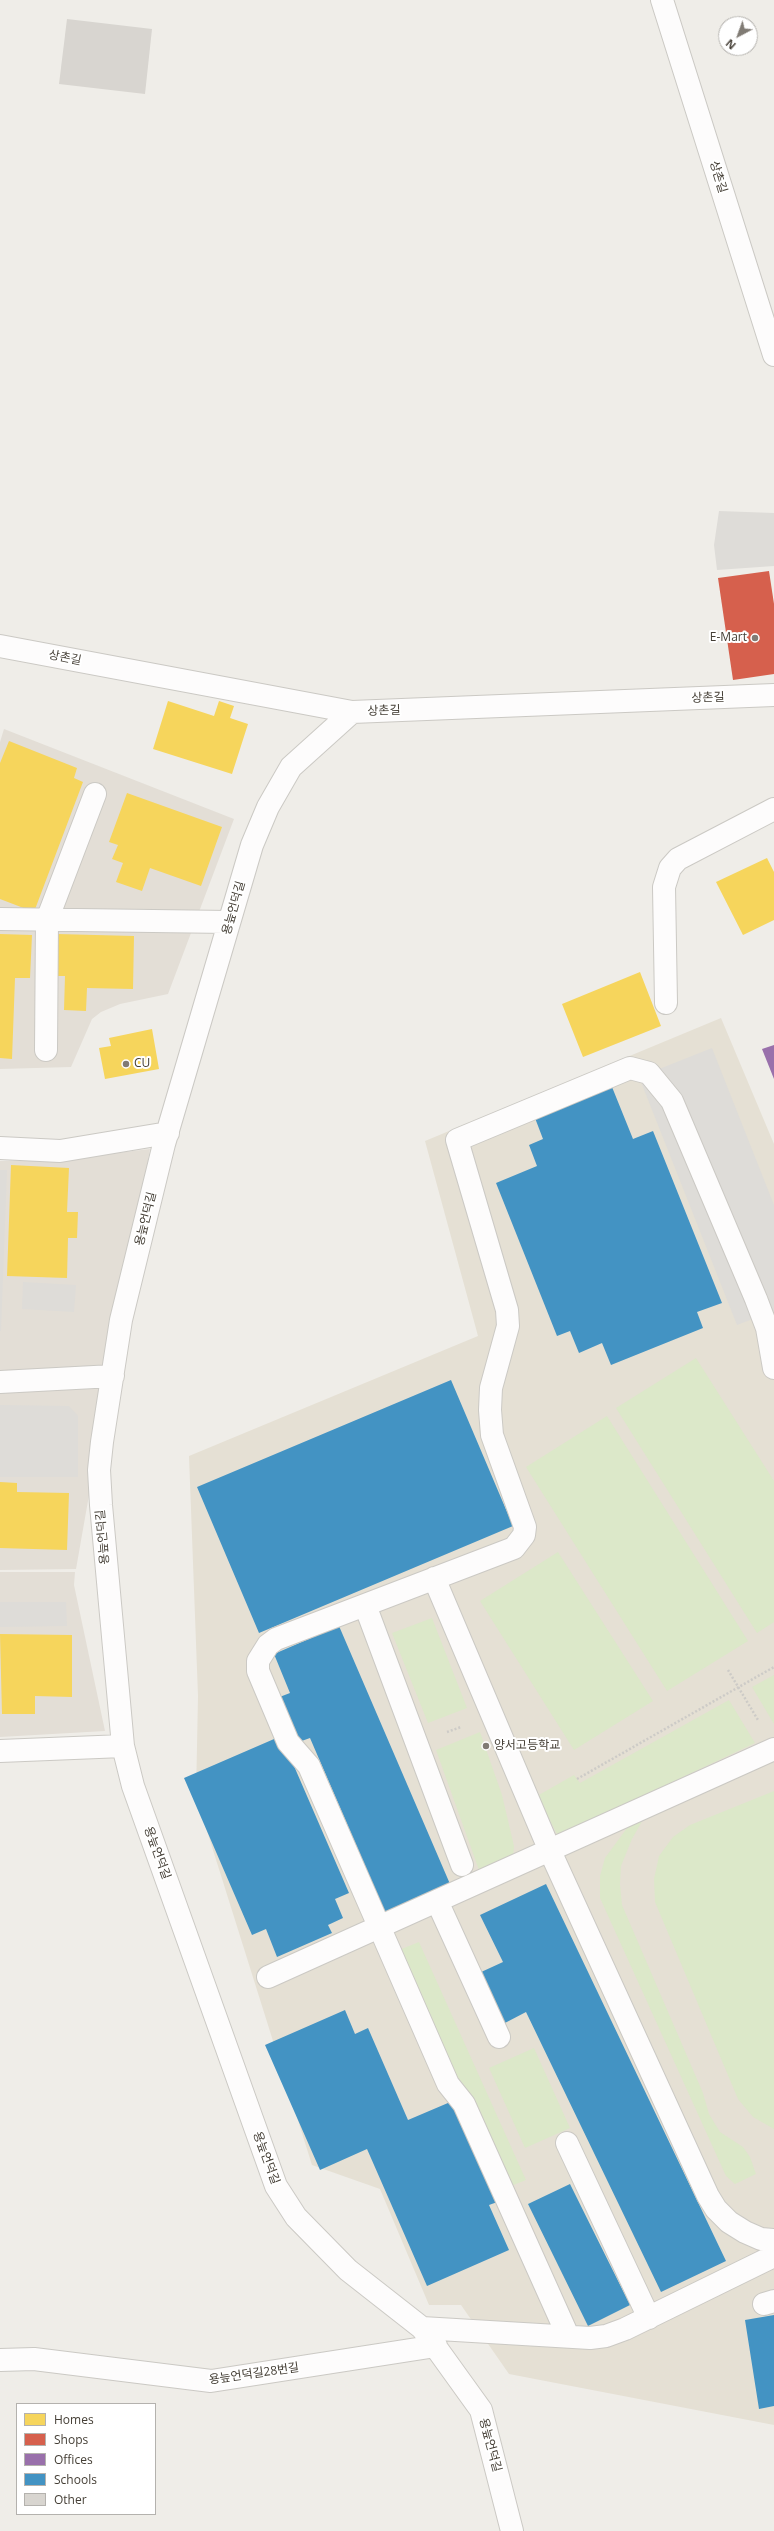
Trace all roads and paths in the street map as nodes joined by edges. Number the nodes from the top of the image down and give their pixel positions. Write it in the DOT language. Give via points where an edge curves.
graph roads {
  1 [pos="662,0"];
  2 [pos="774,355"];
  3 [pos="0,646"];
  4 [pos="774,695"];
  5 [pos="352,712"];
  6 [pos="95,794"];
  7 [pos="774,810"];
  8 [pos="0,919"];
  9 [pos="47,920"];
  10 [pos="229,922"];
  11 [pos="666,1003"];
  12 [pos="46,1050"];
  13 [pos="168,1133"];
  14 [pos="0,1148"];
  15 [pos="774,1368"];
  16 [pos="112,1376"];
  17 [pos="0,1382"];
  18 [pos="434,1578"];
  19 [pos="365,1606"];
  20 [pos="774,1667"];
  21 [pos="728,1670"];
  22 [pos="738,1687"];
  23 [pos="490,1715"];
  24 [pos="417,1744"];
  25 [pos="123,1746"];
  26 [pos="774,1749"];
  27 [pos="0,1751"];
  28 [pos="577,1779"];
  29 [pos="550,1851"];
  30 [pos="462,1865"];
  31 [pos="437,1901"];
  32 [pos="380,1927"];
  33 [pos="268,1977"];
  34 [pos="499,2037"];
  35 [pos="567,2143"];
  36 [pos="774,2240"];
  37 [pos="774,2256"];
  38 [pos="649,2318"];
  39 [pos="422,2328"];
  40 [pos="568,2336"];
  41 [pos="436,2346"];
  42 [pos="0,2360"];
  43 [pos="512,2531"];
  1 -- 2 [label="street, 상촌길"];
  3 -- 5 [label="street, 상촌길"];
  4 -- 5 [label="street, 상촌길"];
  5 -- 10 [label="street, 용늪언덕길" via="291,767 268,807 252,845"];
  6 -- 9 [label="street"];
  7 -- 11 [label="street" via="678,859 670,868 664,887"];
  8 -- 9 [label="street"];
  9 -- 10 [label="street"];
  9 -- 12 [label="street"];
  10 -- 13 [label="street, 용늪언덕길"];
  13 -- 14 [label="street" via="60,1151"];
  13 -- 16 [label="street, 용늪언덕길" via="122,1320"];
  15 -- 18 [label="street" via="767,1328 672,1101 649,1073 630,1068 457,1140 507,1310 508,1326 491,1388 492,1435 525,1527 524,1535 514,1548"];
  16 -- 17 [label="street"];
  16 -- 25 [label="street, 용늪언덕길" via="99,1470 100,1505"];
  18 -- 19 [label="street"];
  18 -- 23 [label="street"];
  19 -- 24 [label="street"];
  19 -- 32 [label="street" via="276,1639 268,1645 258,1661 258,1671 288,1742 309,1766"];
  20 -- 22 [label="path"];
  21 -- 22 [label="path"];
  22 -- 28 [label="path"];
  23 -- 24 [label="path"];
  23 -- 29 [label="street"];
  24 -- 30 [label="street"];
  25 -- 27 [label="street"];
  25 -- 39 [label="street, 용늪언덕길" via="133,1786 276,2186 296,2217 348,2270"];
  26 -- 29 [label="street"];
  29 -- 31 [label="street"];
  29 -- 36 [label="street" via="708,2196 730,2222 745,2232 761,2239"];
  31 -- 32 [label="street"];
  31 -- 34 [label="street"];
  32 -- 33 [label="street"];
  32 -- 40 [label="street" via="448,2084 464,2104"];
  35 -- 38 [label="street"];
  37 -- 38 [label="street"];
  38 -- 40 [label="street" via="606,2336"];
  39 -- 40 [label="street"];
  39 -- 41 [label="street, 용늪언덕길"];
  41 -- 42 [label="street, 용늪언덕길28번길" via="211,2381 34,2359"];
  41 -- 43 [label="street, 용늪언덕길" via="481,2410"];
}
